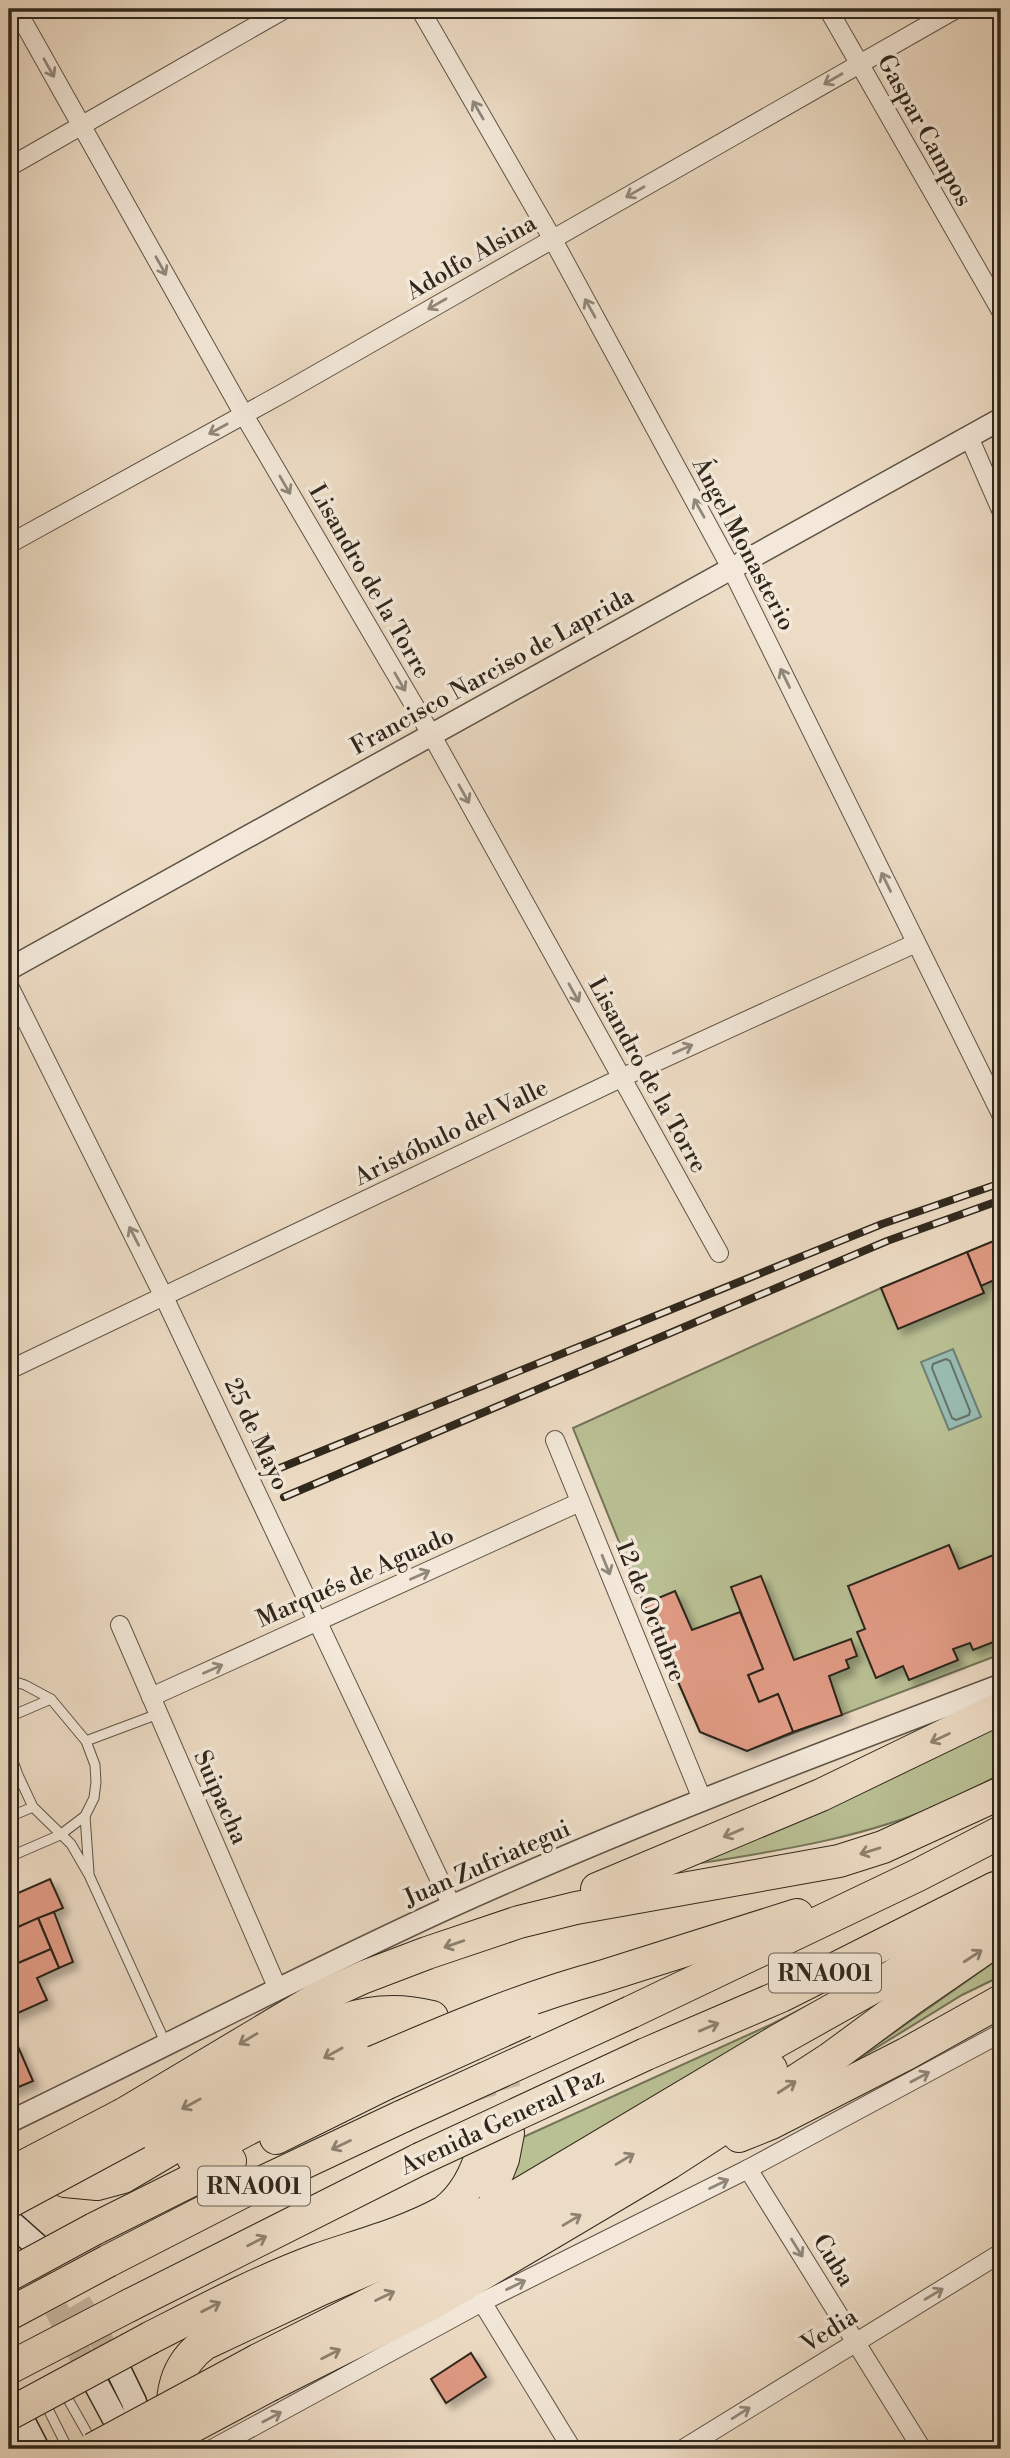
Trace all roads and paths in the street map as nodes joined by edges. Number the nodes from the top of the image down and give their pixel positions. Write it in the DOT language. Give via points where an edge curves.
graph roads {
  1 [pos="16,9"];
  2 [pos="285,9"];
  3 [pos="420,9"];
  4 [pos="828,9"];
  5 [pos="956,9"];
  6 [pos="860,64"];
  7 [pos="81,125"];
  8 [pos="9,167"];
  9 [pos="552,238"];
  10 [pos="1001,311"];
  11 [pos="244,415"];
  12 [pos="1001,419"];
  13 [pos="969,437"];
  14 [pos="1001,510"];
  15 [pos="9,544"];
  16 [pos="732,568"];
  17 [pos="431,734"];
  18 [pos="916,943"];
  19 [pos="9,969"];
  20 [pos="9,986"];
  21 [pos="621,1077"];
  22 [pos="1001,1114"];
  23 [pos="719,1253"];
  24 [pos="164,1297"];
  25 [pos="9,1370"];
  26 [pos="555,1440"];
  27 [pos="580,1502"];
  28 [pos="318,1621"];
  29 [pos="120,1625"];
  30 [pos="9,1680"];
  31 [pos="1001,1685"];
  32 [pos="51,1699"];
  33 [pos="154,1705"];
  34 [pos="1001,1708"];
  35 [pos="9,1717"];
  36 [pos="86,1741"];
  37 [pos="9,1750"];
  38 [pos="13,1777"];
  39 [pos="1001,1793"];
  40 [pos="702,1799"];
  41 [pos="33,1807"];
  42 [pos="85,1816"];
  43 [pos="9,1817"];
  44 [pos="1001,1832"];
  45 [pos="60,1835"];
  46 [pos="9,1857"];
  47 [pos="89,1875"];
  48 [pos="918,1875"];
  49 [pos="1001,1885"];
  50 [pos="1001,1901"];
  51 [pos="452,1906"];
  52 [pos="519,1922"];
  53 [pos="1001,1937"];
  54 [pos="893,1976"];
  55 [pos="278,1987"];
  56 [pos="1001,2001"];
  57 [pos="432,2017"];
  58 [pos="1001,2033"];
  59 [pos="398,2037"];
  60 [pos="166,2046"];
  61 [pos="379,2073"];
  62 [pos="9,2122"];
  63 [pos="131,2124"];
  64 [pos="669,2163"];
  65 [pos="748,2169"];
  66 [pos="9,2174"];
  67 [pos="9,2202"];
  68 [pos="9,2222"];
  69 [pos="448,2233"];
  70 [pos="1001,2253"];
  71 [pos="23,2257"];
  72 [pos="482,2302"];
  73 [pos="9,2314"];
  74 [pos="856,2342"];
  75 [pos="9,2368"];
  76 [pos="264,2372"];
  77 [pos="93,2378"];
  78 [pos="65,2394"];
  79 [pos="46,2405"];
  80 [pos="15,2416"];
  81 [pos="120,2427"];
  82 [pos="37,2449"];
  83 [pos="68,2449"];
  84 [pos="94,2449"];
  85 [pos="131,2449"];
  86 [pos="148,2449"];
  87 [pos="172,2449"];
  88 [pos="212,2449"];
  89 [pos="572,2449"];
  90 [pos="683,2449"];
  91 [pos="922,2449"];
  1 -- 7 [label="street, Lisandro de la Torre, one-way"];
  2 -- 7 [label="street"];
  9 -- 3 [label="street, Ángel Monasterio, one-way"];
  4 -- 6 [label="street, Gaspar Campos"];
  5 -- 6 [label="street, Adolfo Alsina"];
  6 -- 9 [label="street, Adolfo Alsina, one-way"];
  6 -- 10 [label="street, Gaspar Campos"];
  7 -- 8 [label="street"];
  7 -- 11 [label="street, Lisandro de la Torre, one-way"];
  9 -- 11 [label="street, Adolfo Alsina, one-way"];
  16 -- 9 [label="street, Ángel Monasterio, one-way"];
  11 -- 15 [label="street, Adolfo Alsina, one-way"];
  11 -- 17 [label="street, Lisandro de la Torre, one-way"];
  12 -- 13 [label="street, Francisco Narciso de Laprida"];
  13 -- 14 [label="street"];
  13 -- 16 [label="street, Francisco Narciso de Laprida"];
  16 -- 17 [label="street, Francisco Narciso de Laprida"];
  18 -- 16 [label="street, Ángel Monasterio, one-way"];
  17 -- 19 [label="street, Francisco Narciso de Laprida"];
  17 -- 21 [label="street, Lisandro de la Torre, one-way"];
  21 -- 18 [label="street, Aristóbulo del Valle, one-way"];
  18 -- 22 [label="street, Ángel Monasterio"];
  24 -- 20 [label="street, 25 de Mayo, one-way"];
  21 -- 23 [label="street, Lisandro de la Torre"];
  21 -- 24 [label="street, Aristóbulo del Valle"];
  24 -- 25 [label="street, Aristóbulo del Valle"];
  24 -- 28 [label="street, 25 de Mayo"];
  26 -- 27 [label="street, 12 de Octubre"];
  28 -- 27 [label="street, Marqués de Aguado, one-way"];
  27 -- 40 [label="street, 12 de Octubre, one-way"];
  33 -- 28 [label="street, Marqués de Aguado, one-way"];
  28 -- 51 [label="street, 25 de Mayo"];
  29 -- 33 [label="street, Suipacha"];
  30 -- 32 [label="lane"];
  31 -- 40 [label="street, Juan Zufriategui"];
  32 -- 35 [label="lane"];
  32 -- 36 [label="lane"];
  33 -- 36 [label="lane"];
  33 -- 55 [label="street, Suipacha"];
  34 -- 52 [label="highway, one-way" via="821,1795"];
  36 -- 42 [label="lane" via="96,1782"];
  37 -- 38 [label="lane"];
  38 -- 41 [label="lane"];
  39 -- 52 [label="highway, one-way" via="883,1847 839,1861 633,1896"];
  40 -- 51 [label="street, Juan Zufriategui"];
  41 -- 43 [label="lane"];
  41 -- 45 [label="lane"];
  42 -- 45 [label="lane"];
  42 -- 47 [label="lane"];
  44 -- 48 [label="highway, Avenida General Paz / RNA001"];
  45 -- 46 [label="lane"];
  45 -- 47 [label="lane" via="71,1844"];
  47 -- 60 [label="lane"];
  48 -- 61 [label="highway, bridge" via="607,1975 518,2024"];
  48 -- 73 [label="highway, Avenida General Paz / RNA001, one-way, bridge" via="252,2187"];
  75 -- 49 [label="highway, Avenida General Paz / RNA001, one-way, bridge" via="420,2158 781,1996"];
  50 -- 54 [label="highway"];
  51 -- 55 [label="street, Juan Zufriategui"];
  52 -- 63 [label="highway, one-way" via="320,1997"];
  64 -- 53 [label="highway, one-way" via="831,2058"];
  54 -- 69 [label="highway"];
  76 -- 54 [label="highway, one-way" via="789,2058"];
  55 -- 60 [label="street, Juan Zufriategui"];
  56 -- 64 [label="highway" via="769,2124"];
  57 -- 63 [label="highway, one-way" via="387,2011 344,2020"];
  65 -- 58 [label="street, one-way"];
  59 -- 61 [label="highway, one-way" via="342,2047 123,2177 56,2189 78,2204 121,2197"];
  60 -- 62 [label="street, Juan Zufriategui"];
  61 -- 71 [label="highway, bridge" via="94,2229"];
  63 -- 66 [label="highway, bridge"];
  63 -- 67 [label="highway, bridge"];
  76 -- 64 [label="highway, one-way" via="431,2304"];
  72 -- 65 [label="street, one-way"];
  65 -- 74 [label="street, Cuba, one-way"];
  68 -- 71 [label="main road"];
  80 -- 69 [label="highway, one-way, bridge" via="150,2337 224,2300 444,2212 466,2190 496,2140 503,2159 490,2190"];
  69 -- 87 [label="highway" via="250,2321 198,2349 185,2362 175,2384"];
  74 -- 70 [label="street, Vedia, one-way"];
  88 -- 72 [label="street, one-way"];
  72 -- 89 [label="street"];
  90 -- 74 [label="street, Vedia, one-way"];
  74 -- 91 [label="street, Cuba"];
  76 -- 84 [label="highway, bridge"];
  76 -- 86 [label="highway, bridge"];
  77 -- 81 [label="main road"];
  78 -- 84 [label="lane"];
  79 -- 83 [label="lane"];
  80 -- 82 [label="main road"];
  81 -- 85 [label="main road"];
  81 -- 86 [label="main road" via="114,2361 134,2402"];
}
